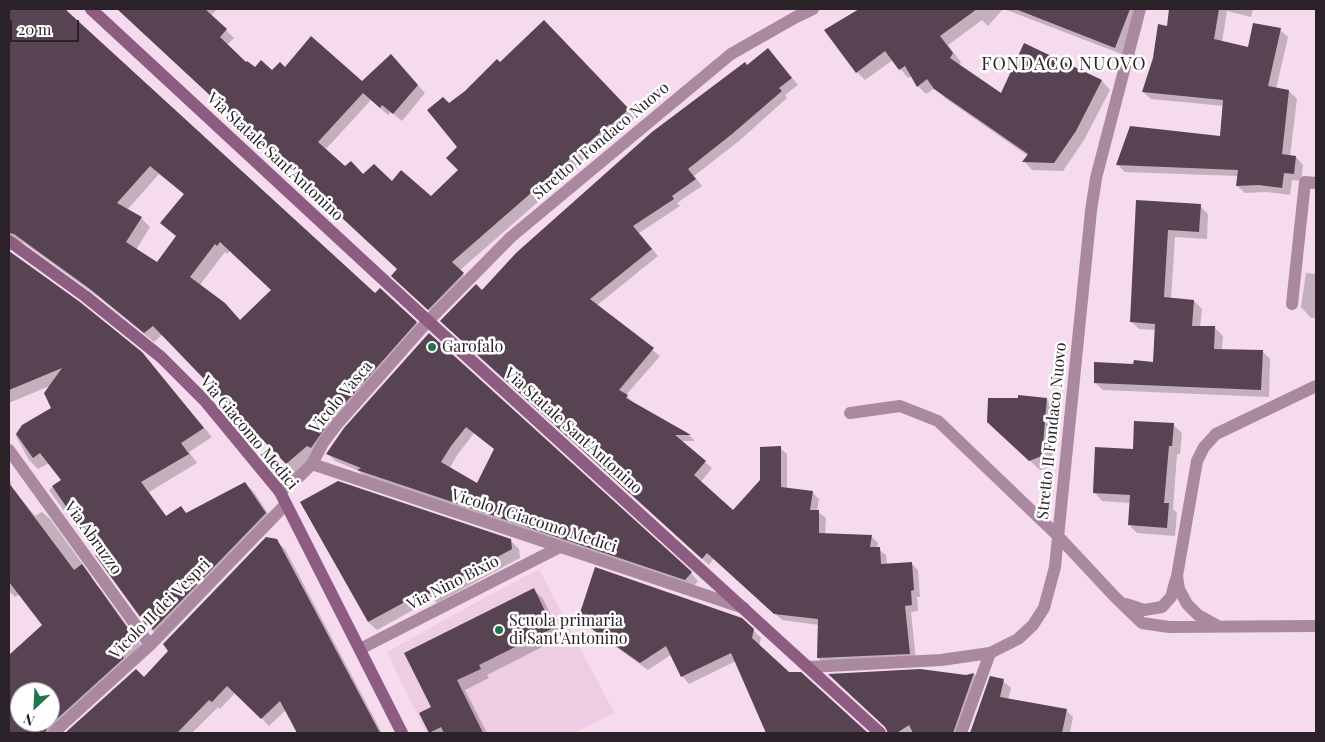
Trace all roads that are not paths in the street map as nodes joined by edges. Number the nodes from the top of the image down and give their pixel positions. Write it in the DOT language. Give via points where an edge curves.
graph roads {
  1 [pos="91,9"];
  2 [pos="813,9"];
  3 [pos="1140,9"];
  4 [pos="1316,183"];
  5 [pos="9,241"];
  6 [pos="1292,304"];
  7 [pos="428,321"];
  8 [pos="1316,386"];
  9 [pos="850,413"];
  10 [pos="9,450"];
  11 [pos="312,464"];
  12 [pos="283,498"];
  13 [pos="1058,536"];
  14 [pos="560,546"];
  15 [pos="1177,576"];
  16 [pos="1115,597"];
  17 [pos="745,608"];
  18 [pos="1216,625"];
  19 [pos="1316,626"];
  20 [pos="150,645"];
  21 [pos="360,649"];
  22 [pos="990,653"];
  23 [pos="810,667"];
  24 [pos="53,733"];
  25 [pos="402,733"];
  26 [pos="880,733"];
  27 [pos="962,733"];
  1 -- 7 [label="street, Via Statale Sant'Antonino"];
  2 -- 7 [label="street, Stretto I Fondaco Nuovo" via="731,54 511,237"];
  3 -- 13 [label="street, Stretto II Fondaco Nuovo" via="1090,211"];
  4 -- 6 [label="street" via="1305,182"];
  5 -- 12 [label="street, Via Giacomo Medici" via="161,357 204,401"];
  7 -- 11 [label="street, Vicolo Vasca" via="322,442"];
  7 -- 17 [label="street, Via Statale Sant'Antonino"];
  8 -- 15 [label="street" via="1216,434 1204,447 1196,461"];
  9 -- 13 [label="street" via="900,406 938,422"];
  10 -- 20 [label="street, Via Abruzzo"];
  11 -- 12 [label="street, Vicolo Vasca"];
  11 -- 14 [label="street, Vicolo I Giacomo Medici"];
  12 -- 20 [label="street, Vicolo II dei Vespri"];
  12 -- 21 [label="street, Via Giacomo Medici"];
  13 -- 16 [label="street"];
  13 -- 22 [label="street, Stretto II Fondaco Nuovo" via="1055,567 1044,608 1018,639"];
  14 -- 17 [label="street, Vicolo I Giacomo Medici"];
  14 -- 21 [label="street, Via Nino Bixio"];
  15 -- 16 [label="street" via="1171,597 1162,607 1144,610 1131,607"];
  15 -- 18 [label="street" via="1179,589 1188,604"];
  16 -- 18 [label="street" via="1142,623 1169,627"];
  17 -- 23 [label="street, Via Statale Sant'Antonino"];
  18 -- 19 [label="street"];
  20 -- 24 [label="street, Vicolo II dei Vespri"];
  21 -- 25 [label="street, Via Giacomo Medici"];
  22 -- 23 [label="street, Stretto II Fondaco Nuovo" via="967,658"];
  22 -- 27 [label="street"];
  23 -- 26 [label="street, Via Statale Sant'Antonino"];
}
